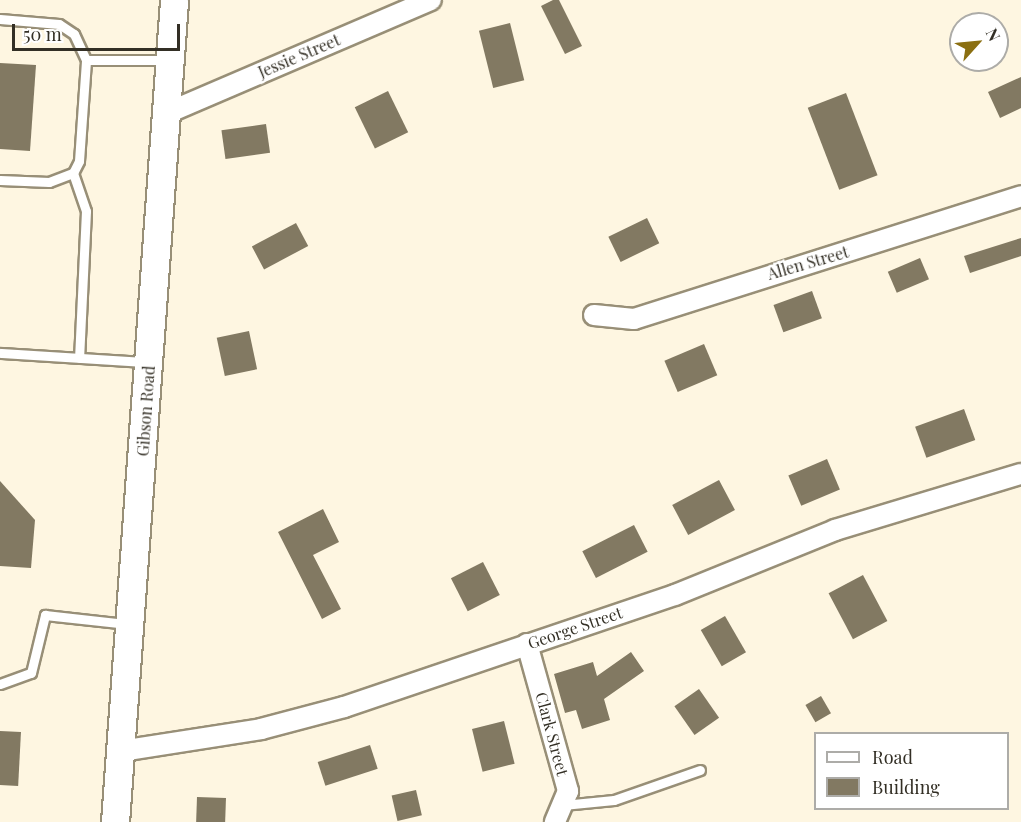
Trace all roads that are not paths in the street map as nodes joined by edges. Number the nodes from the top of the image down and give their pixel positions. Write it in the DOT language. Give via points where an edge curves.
graph roads {
  1 [pos="174,0"];
  2 [pos="431,0"];
  3 [pos="0,19"];
  4 [pos="86,60"];
  5 [pos="170,60"];
  6 [pos="167,113"];
  7 [pos="73,173"];
  8 [pos="0,180"];
  9 [pos="1021,196"];
  10 [pos="594,315"];
  11 [pos="0,353"];
  12 [pos="79,358"];
  13 [pos="149,362"];
  14 [pos="1021,474"];
  15 [pos="131,624"];
  16 [pos="527,644"];
  17 [pos="0,684"];
  18 [pos="122,751"];
  19 [pos="700,770"];
  20 [pos="559,814"];
  21 [pos="115,822"];
  1 -- 5 [label="street, Gibson Road"];
  2 -- 6 [label="street, Jessie Street"];
  3 -- 4 [label="lane" via="59,24 74,34"];
  4 -- 5 [label="lane"];
  4 -- 7 [label="lane" via="79,161"];
  5 -- 6 [label="street, Gibson Road"];
  6 -- 13 [label="street, Gibson Road"];
  7 -- 8 [label="lane" via="49,182"];
  7 -- 12 [label="lane" via="86,211"];
  9 -- 10 [label="street, Allen Street" via="633,319"];
  11 -- 12 [label="lane"];
  12 -- 13 [label="lane"];
  13 -- 15 [label="street, Gibson Road"];
  14 -- 16 [label="street, George Street" via="835,530 705,584"];
  15 -- 17 [label="lane" via="45,615 31,673"];
  15 -- 18 [label="street, Gibson Road"];
  16 -- 18 [label="street, George Street" via="344,707 261,729"];
  16 -- 20 [label="street, Clark Street" via="568,791"];
  18 -- 21 [label="street, Gibson Road"];
  19 -- 20 [label="lane" via="614,800"];
}
